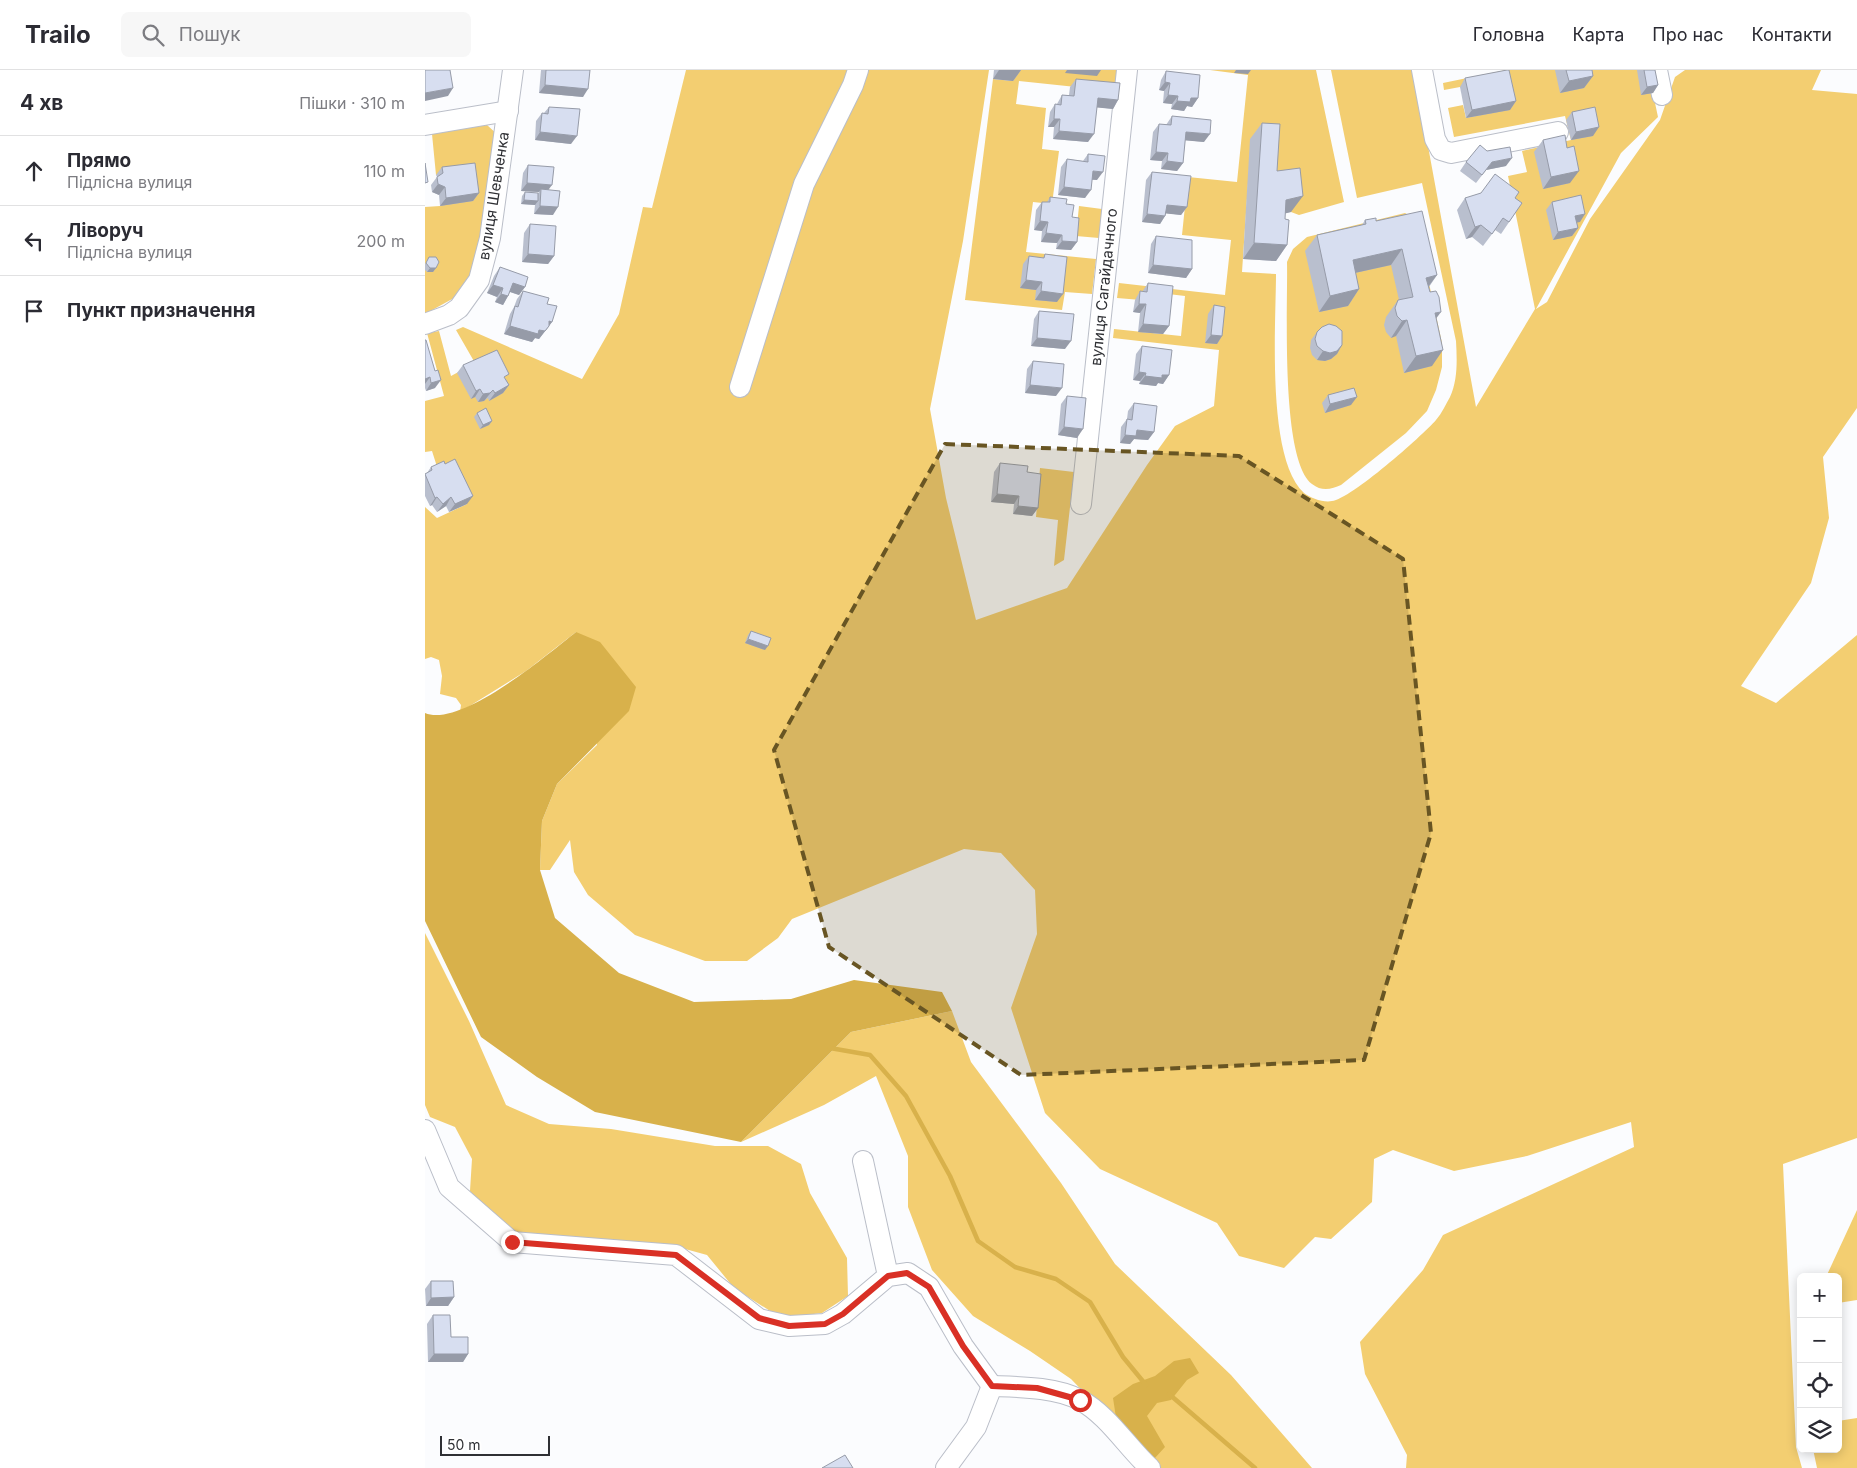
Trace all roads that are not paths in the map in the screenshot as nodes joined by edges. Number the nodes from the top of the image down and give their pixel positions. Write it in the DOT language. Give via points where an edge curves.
graph roads {
  1 [pos="513,70"];
  2 [pos="858,70"];
  3 [pos="1127,70"];
  4 [pos="1422,70"];
  5 [pos="1657,70"];
  6 [pos="1662,95"];
  7 [pos="508,111"];
  8 [pos="425,125"];
  9 [pos="1557,132"];
  10 [pos="425,324"];
  11 [pos="740,387"];
  12 [pos="1081,504"];
  13 [pos="425,1130"];
  14 [pos="863,1161"];
  15 [pos="888,1276"];
  16 [pos="992,1386"];
  17 [pos="946,1468"];
  18 [pos="1150,1468"];
  1 -- 7 [label="street, вулиця Шевченка"];
  2 -- 11 [label="street" via="804,184"];
  3 -- 12 [label="street, вулиця Сагайдачного"];
  4 -- 9 [label="street" via="1435,139 1441,150 1451,153"];
  5 -- 6 [label="street"];
  7 -- 8 [label="street"];
  7 -- 10 [label="street, вулиця Шевченка" via="490,238 479,280 459,308"];
  13 -- 15 [label="street" via="449,1187 512,1242 676,1255 759,1318 789,1326 825,1324 843,1314"];
  14 -- 15 [label="street"];
  15 -- 16 [label="street" via="907,1273 929,1287 963,1346"];
  16 -- 17 [label="street" via="976,1427"];
  16 -- 18 [label="street" via="1037,1388 1080,1400"];
}
